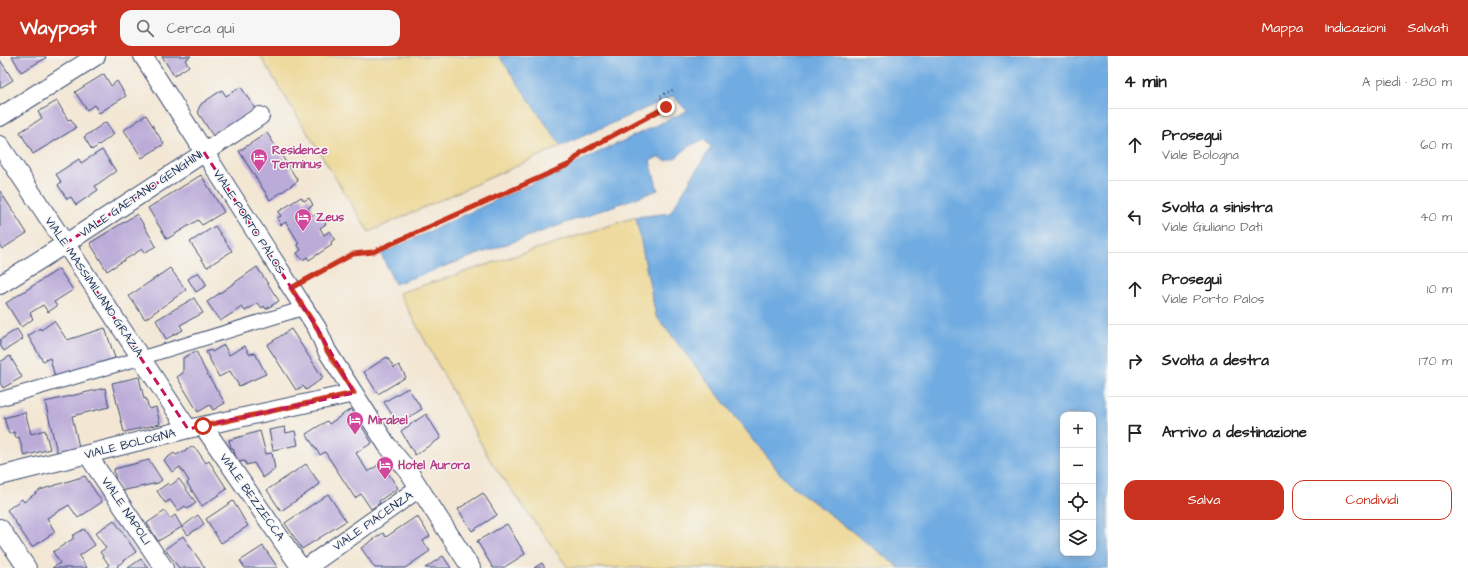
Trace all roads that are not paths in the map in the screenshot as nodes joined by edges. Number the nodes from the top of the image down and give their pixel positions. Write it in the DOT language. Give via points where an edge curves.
graph roads {
  1 [pos="96,56"];
  2 [pos="143,56"];
  3 [pos="260,116"];
  4 [pos="0,117"];
  5 [pos="0,146"];
  6 [pos="204,152"];
  7 [pos="65,244"];
  8 [pos="0,285"];
  9 [pos="304,308"];
  10 [pos="141,358"];
  11 [pos="354,393"];
  12 [pos="0,399"];
  13 [pos="196,428"];
  14 [pos="87,454"];
  15 [pos="0,476"];
  16 [pos="419,488"];
  17 [pos="0,528"];
  18 [pos="27,568"];
  19 [pos="164,568"];
  20 [pos="301,568"];
  21 [pos="306,568"];
  22 [pos="471,568"];
  1 -- 4 [label="street"];
  2 -- 6 [label="street, VIALE PORTO PALOS"];
  3 -- 6 [label="street, VIALE GAETANO GENGHINI"];
  5 -- 7 [label="street, VIALE MASSIMILIANO GRAZIA"];
  6 -- 7 [label="street, VIALE GAETANO GENGHINI"];
  6 -- 9 [label="street, VIALE PORTO PALOS"];
  7 -- 8 [label="street, VIALE GAETANO GENGHINI"];
  7 -- 10 [label="street, VIALE MASSIMILIANO GRAZIA"];
  9 -- 10 [label="street"];
  9 -- 11 [label="street, VIALE PORTO PALOS"];
  10 -- 12 [label="street"];
  10 -- 13 [label="street, VIALE MASSIMILIANO GRAZIA"];
  11 -- 13 [label="street, VIALE BOLOGNA"];
  11 -- 16 [label="street, VIALE PORTO PALOS" via="386,445"];
  13 -- 14 [label="street, VIALE BOLOGNA"];
  13 -- 20 [label="street, VIALE BEZZECCA"];
  14 -- 15 [label="street, VIALE BOLOGNA"];
  14 -- 19 [label="street, VIALE NAPOLI"];
  16 -- 21 [label="street, VIALE PIACENZA"];
  16 -- 22 [label="street, VIALE PORTO PALOS"];
  17 -- 18 [label="street"];
}
